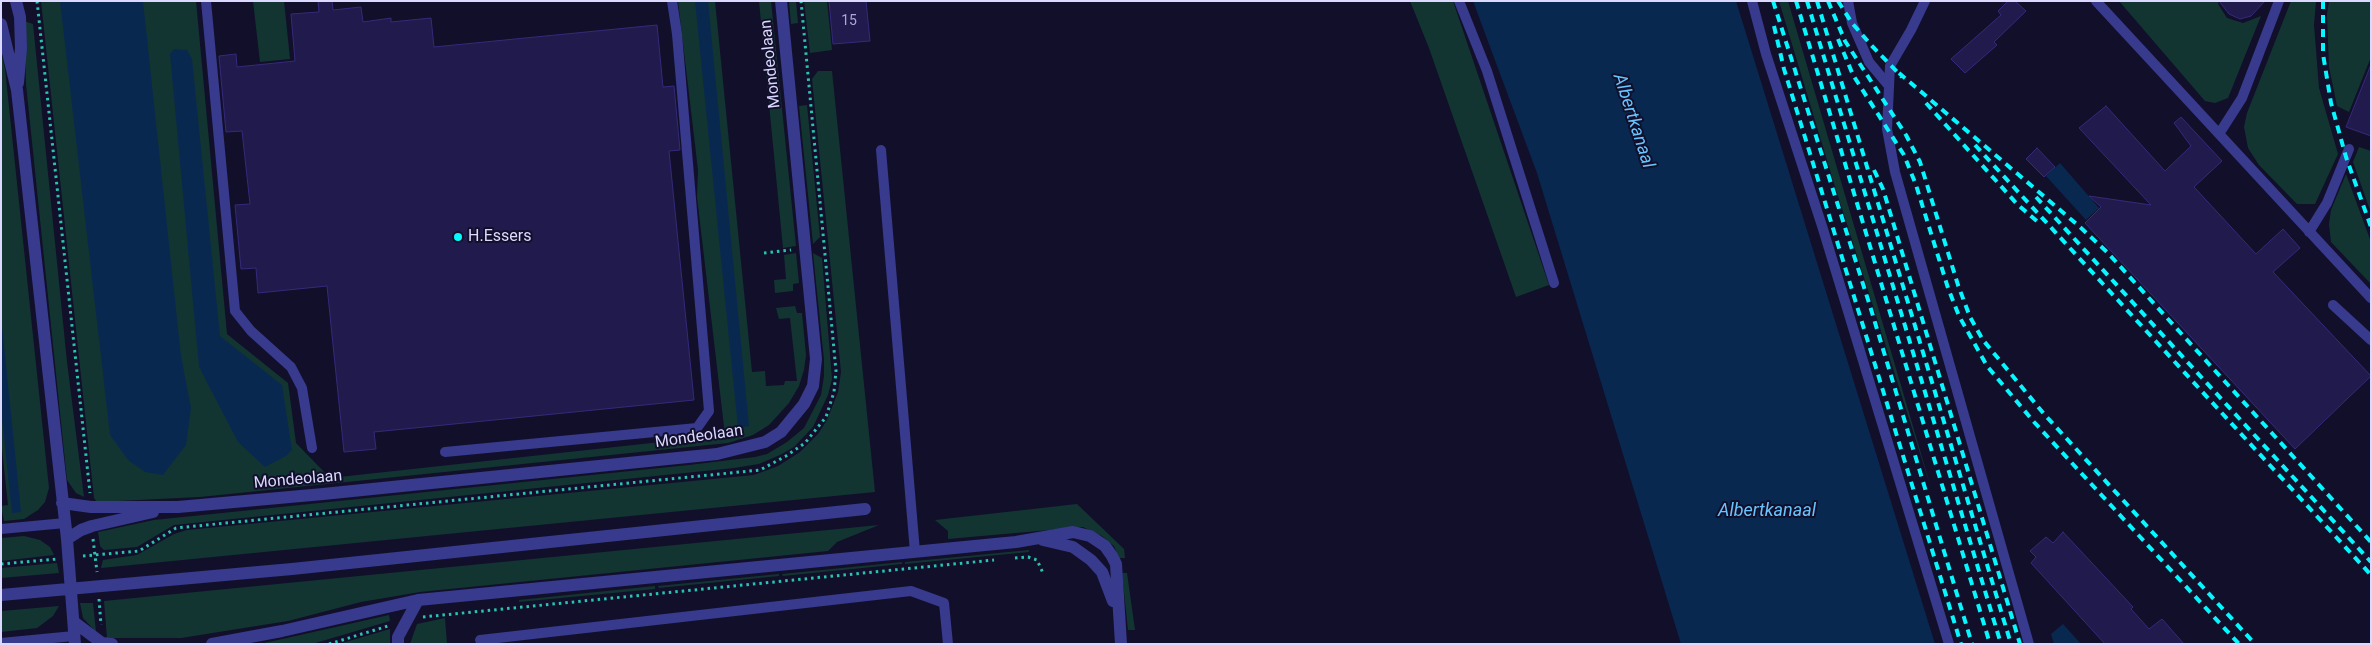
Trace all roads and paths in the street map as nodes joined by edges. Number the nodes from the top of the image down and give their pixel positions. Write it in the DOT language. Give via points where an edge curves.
graph roads {
  1 [pos="16,1"];
  2 [pos="37,1"];
  3 [pos="206,1"];
  4 [pos="672,1"];
  5 [pos="781,1"];
  6 [pos="800,1"];
  7 [pos="1459,1"];
  8 [pos="1752,1"];
  9 [pos="1848,1"];
  10 [pos="1925,1"];
  11 [pos="2096,1"];
  12 [pos="2279,1"];
  13 [pos="1,24"];
  14 [pos="1889,86"];
  15 [pos="17,90"];
  16 [pos="2219,134"];
  17 [pos="2349,149"];
  18 [pos="881,150"];
  19 [pos="2309,232"];
  20 [pos="797,250"];
  21 [pos="764,253"];
  22 [pos="1554,283"];
  23 [pos="2371,298"];
  24 [pos="2333,305"];
  25 [pos="2371,340"];
  26 [pos="312,448"];
  27 [pos="445,452"];
  28 [pos="90,499"];
  29 [pos="62,503"];
  30 [pos="178,507"];
  31 [pos="865,509"];
  32 [pos="65,523"];
  33 [pos="1,529"];
  34 [pos="93,538"];
  35 [pos="1034,538"];
  36 [pos="67,539"];
  37 [pos="915,552"];
  38 [pos="96,555"];
  39 [pos="78,557"];
  40 [pos="58,559"];
  41 [pos="1008,559"];
  42 [pos="999,560"];
  43 [pos="1,564"];
  44 [pos="97,570"];
  45 [pos="1043,573"];
  46 [pos="72,588"];
  47 [pos="1,595"];
  48 [pos="418,600"];
  49 [pos="99,602"];
  50 [pos="424,617"];
  51 [pos="1120,620"];
  52 [pos="74,622"];
  53 [pos="389,626"];
  54 [pos="101,628"];
  55 [pos="75,640"];
  56 [pos="480,640"];
  57 [pos="1,643"];
  58 [pos="112,644"];
  59 [pos="212,644"];
  60 [pos="329,644"];
  61 [pos="398,644"];
  62 [pos="948,644"];
  63 [pos="1121,644"];
  64 [pos="1949,644"];
  65 [pos="2029,644"];
  1 -- 15 [label="street" via="21,48"];
  2 -- 28 [label="path"];
  3 -- 26 [label="lane" via="234,311 251,331 292,367 302,388"];
  4 -- 27 [label="lane" via="678,34 709,411 697,428"];
  5 -- 30 [label="street, Mondeolaan" via="816,359 813,386 799,411 781,432 765,442 717,454"];
  6 -- 38 [label="path" via="836,371 834,392 826,417 805,443 760,470 176,528 139,551"];
  7 -- 22 [label="lane" via="1487,72"];
  8 -- 64 [label="lane"];
  9 -- 14 [label="lane" via="1852,23 1869,62"];
  10 -- 14 [label="lane" via="1890,66"];
  11 -- 16 [label="lane"];
  12 -- 16 [label="lane" via="2242,98"];
  13 -- 15 [label="street"];
  14 -- 65 [label="lane" via="1887,129 1895,172"];
  15 -- 29 [label="street"];
  16 -- 19 [label="lane"];
  17 -- 19 [label="lane" via="2327,203"];
  18 -- 37 [label="lane"];
  19 -- 23 [label="lane"];
  20 -- 21 [label="path"];
  24 -- 25 [label="lane"];
  29 -- 30 [label="street" via="91,507"];
  29 -- 32 [label="street"];
  30 -- 36 [label="street" via="92,526"];
  31 -- 46 [label="street"];
  32 -- 33 [label="lane"];
  32 -- 36 [label="street"];
  34 -- 38 [label="path"];
  35 -- 37 [label="street"];
  35 -- 51 [label="street" via="1073,548 1091,560 1105,578"];
  35 -- 51 [label="street" via="1073,532 1090,536 1105,546 1116,564"];
  36 -- 46 [label="street"];
  37 -- 48 [label="street"];
  38 -- 39 [label="path"];
  38 -- 44 [label="path"];
  40 -- 43 [label="path"];
  41 -- 45 [label="path" via="1028,557 1037,560"];
  42 -- 50 [label="path"];
  46 -- 47 [label="street"];
  46 -- 52 [label="street"];
  48 -- 59 [label="street"];
  48 -- 61 [label="street" via="398,637"];
  49 -- 54 [label="path"];
  51 -- 63 [label="street"];
  52 -- 55 [label="street"];
  52 -- 58 [label="street" via="102,643"];
  53 -- 60 [label="path"];
  55 -- 57 [label="lane"];
  56 -- 62 [label="lane" via="910,591 944,603"];
}
